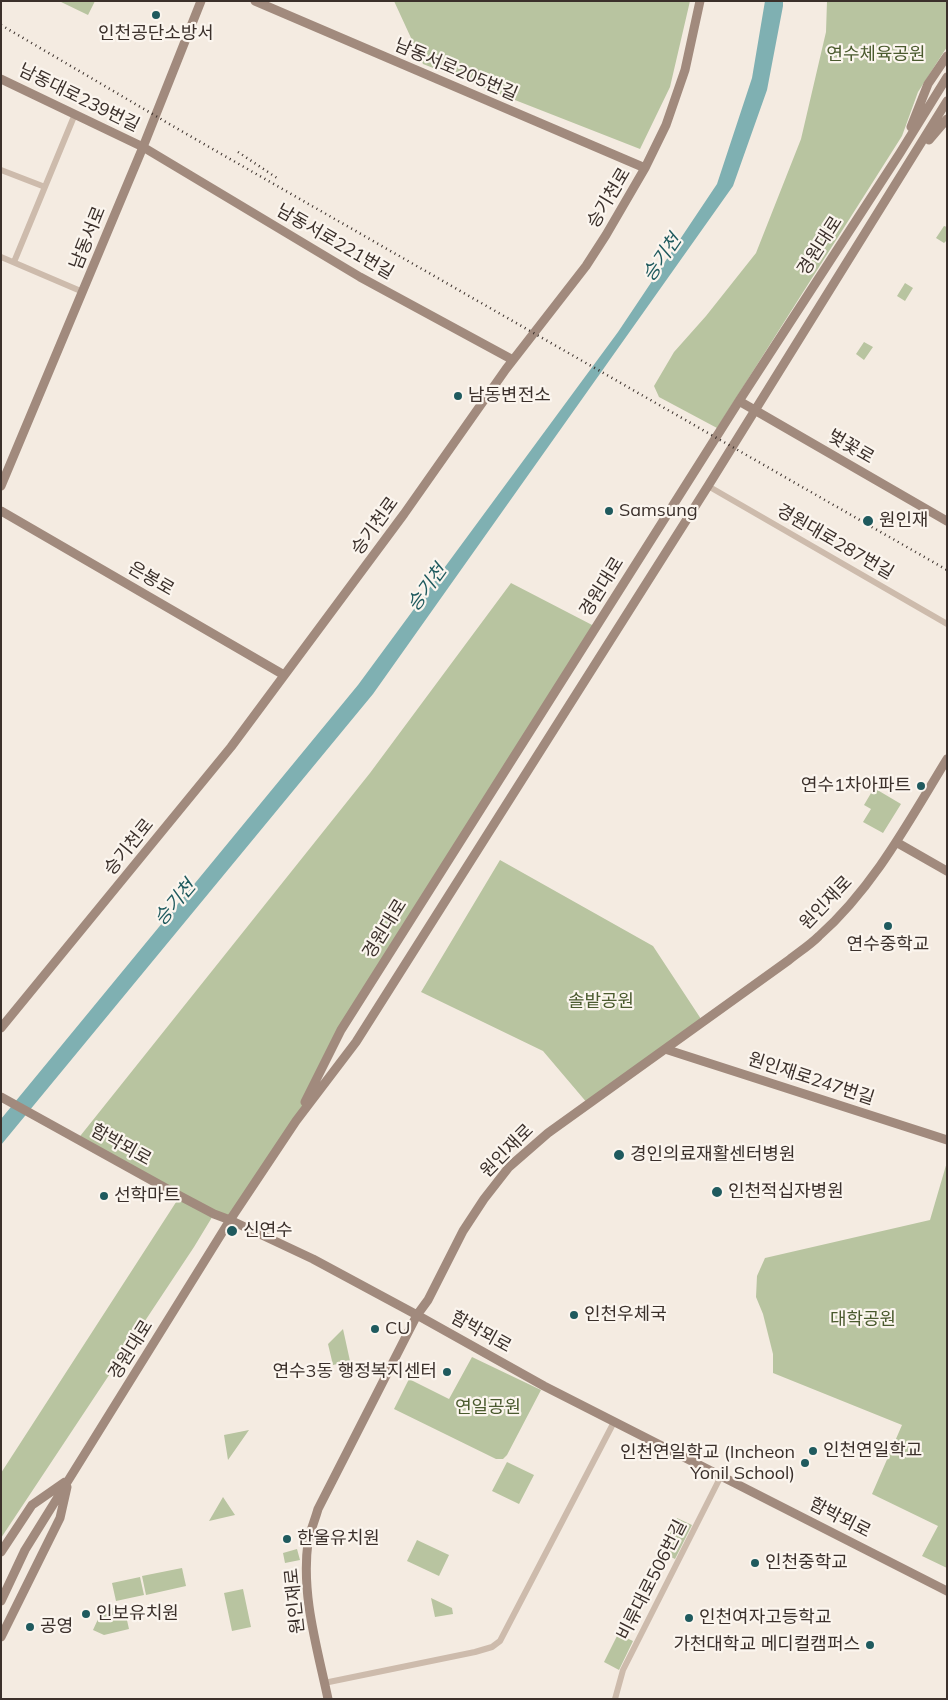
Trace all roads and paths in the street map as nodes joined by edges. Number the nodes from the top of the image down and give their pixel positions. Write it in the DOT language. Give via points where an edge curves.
graph roads {
  1 [pos="201,1"];
  2 [pos="255,1"];
  3 [pos="700,1"];
  4 [pos="947,56"];
  5 [pos="947,77"];
  6 [pos="1,79"];
  7 [pos="947,101"];
  8 [pos="75,114"];
  9 [pos="947,119"];
  10 [pos="143,147"];
  11 [pos="900,153"];
  12 [pos="912,159"];
  13 [pos="645,168"];
  14 [pos="1,170"];
  15 [pos="45,187"];
  16 [pos="1,257"];
  17 [pos="14,262"];
  18 [pos="83,292"];
  19 [pos="512,360"];
  20 [pos="739,401"];
  21 [pos="755,410"];
  22 [pos="1,486"];
  23 [pos="708,486"];
  24 [pos="1,511"];
  25 [pos="947,521"];
  26 [pos="947,624"];
  27 [pos="284,675"];
  28 [pos="947,759"];
  29 [pos="896,842"];
  30 [pos="947,871"];
  31 [pos="1,1028"];
  32 [pos="665,1049"];
  33 [pos="1,1097"];
  34 [pos="296,1121"];
  35 [pos="947,1140"];
  36 [pos="230,1220"];
  37 [pos="418,1315"];
  38 [pos="614,1422"];
  39 [pos="721,1476"];
  40 [pos="69,1480"];
  41 [pos="1,1552"];
  42 [pos="947,1591"];
  43 [pos="1,1601"];
  44 [pos="1,1636"];
  45 [pos="324,1684"];
  46 [pos="328,1699"];
  47 [pos="615,1699"];
  1 -- 10 [label="main road, 남동서로"];
  2 -- 13 [label="main road, 남동서로205번길"];
  3 -- 13 [label="main road, 승기천로" via="685,70 666,125"];
  4 -- 11 [label="main road" via="928,84"];
  5 -- 11 [label="main road, 경원대로"];
  6 -- 8 [label="main road, 남동대로239번길"];
  7 -- 12 [label="main road, 경원대로"];
  8 -- 10 [label="main road, 남동대로239번길"];
  8 -- 15 [label="street"];
  9 -- 12 [label="main road"];
  10 -- 18 [label="main road, 남동서로"];
  10 -- 19 [label="main road, 남동서로221번길" via="360,277"];
  11 -- 20 [label="main road, 경원대로"];
  12 -- 21 [label="main road, 경원대로"];
  13 -- 19 [label="main road, 승기천로" via="586,266"];
  14 -- 15 [label="street"];
  15 -- 17 [label="street"];
  16 -- 17 [label="street"];
  17 -- 18 [label="street"];
  18 -- 22 [label="main road, 남동서로"];
  19 -- 27 [label="main road, 승기천로" via="404,514"];
  20 -- 21 [label="main road, 벚꽃로"];
  20 -- 34 [label="main road, 경원대로" via="341,1030"];
  21 -- 23 [label="main road, 경원대로"];
  21 -- 25 [label="main road, 벚꽃로"];
  23 -- 26 [label="street, 경원대로287번길"];
  23 -- 34 [label="main road, 경원대로" via="356,1042"];
  24 -- 27 [label="main road, 은봉로"];
  27 -- 31 [label="main road, 승기천로" via="186,803"];
  28 -- 29 [label="main road, 원인재로"];
  29 -- 30 [label="main road"];
  29 -- 32 [label="main road, 원인재로" via="866,885 819,937"];
  32 -- 35 [label="main road, 원인재로247번길"];
  32 -- 37 [label="main road, 원인재로" via="548,1132 509,1167 463,1231"];
  33 -- 36 [label="main road, 함박뫼로" via="180,1196"];
  34 -- 36 [label="main road, 경원대로"];
  36 -- 37 [label="main road, 함박뫼로"];
  36 -- 40 [label="main road, 경원대로"];
  37 -- 38 [label="main road, 함박뫼로"];
  37 -- 45 [label="main road, 원인재로" via="318,1509 309,1540 306,1587"];
  38 -- 39 [label="main road, 함박뫼로"];
  38 -- 45 [label="street" via="500,1641 475,1652"];
  39 -- 42 [label="main road, 함박뫼로"];
  39 -- 47 [label="street, 비류대로506번길" via="623,1670"];
  40 -- 41 [label="main road" via="32,1505"];
  40 -- 43 [label="main road, 경원대로" via="25,1550"];
  40 -- 44 [label="main road" via="60,1518"];
  45 -- 46 [label="main road, 원인재로"];
}
